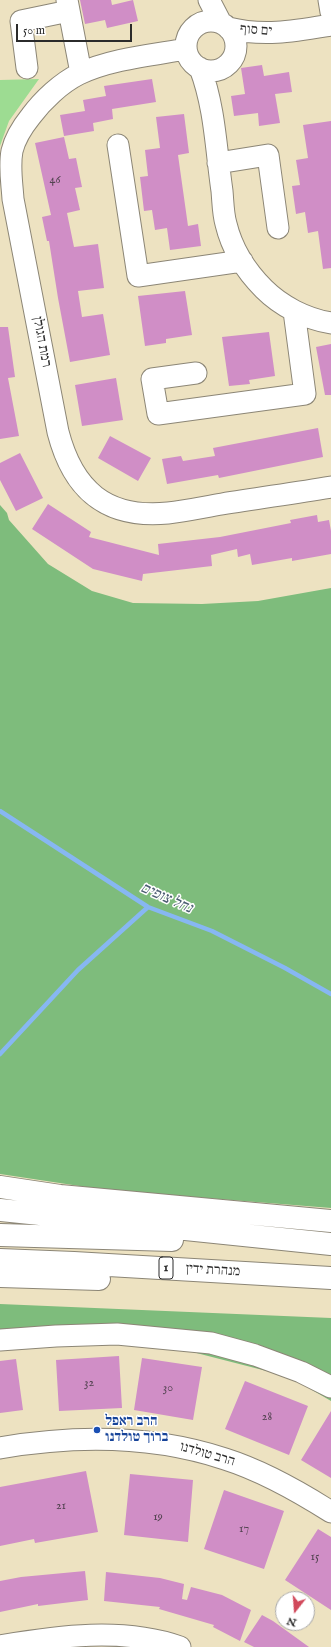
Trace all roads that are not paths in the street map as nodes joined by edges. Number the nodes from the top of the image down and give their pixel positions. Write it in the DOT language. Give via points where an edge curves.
graph roads {
  1 [pos="201,0"];
  2 [pos="209,0"];
  3 [pos="329,0"];
  4 [pos="68,6"];
  5 [pos="331,12"];
  6 [pos="331,25"];
  7 [pos="196,26"];
  8 [pos="225,26"];
  9 [pos="284,33"];
  10 [pos="186,49"];
  11 [pos="218,65"];
  12 [pos="27,68"];
  13 [pos="81,73"];
  14 [pos="118,146"];
  15 [pos="218,163"];
  16 [pos="278,228"];
  17 [pos="242,261"];
  18 [pos="294,311"];
  19 [pos="331,323"];
  20 [pos="196,373"];
  21 [pos="331,487"];
  22 [pos="0,1187"];
  23 [pos="0,1210"];
  24 [pos="331,1221"];
  25 [pos="0,1235"];
  26 [pos="331,1245"];
  27 [pos="0,1260"];
  28 [pos="0,1276"];
  29 [pos="331,1278"];
  30 [pos="331,1283"];
  31 [pos="0,1340"];
  32 [pos="331,1387"];
  33 [pos="0,1448"];
  34 [pos="331,1512"];
  35 [pos="0,1646"];
  36 [pos="180,1647"];
  1 -- 7 [label="street"];
  2 -- 8 [label="street"];
  3 -- 5 [label="street"];
  4 -- 12 [label="street" via="21,21"];
  4 -- 13 [label="street"];
  6 -- 9 [label="street, ים סוף"];
  7 -- 8 [label="street" via="208,21"];
  7 -- 10 [label="street" via="188,36"];
  8 -- 9 [label="street, ים סוף" via="253,32"];
  8 -- 11 [label="street" via="234,38 235,51"];
  9 -- 11 [label="street, ים סוף" via="250,47"];
  10 -- 11 [label="street" via="190,60"];
  10 -- 13 [label="street, רמת הגולן" via="122,61"];
  11 -- 15 [label="street" via="210,102"];
  13 -- 21 [label="street, רמת הגולן" via="38,106 18,136 10,164 13,199 58,432 71,468 92,494 118,509 137,513 169,513"];
  14 -- 17 [label="street" via="138,276"];
  15 -- 16 [label="street" via="268,155"];
  15 -- 17 [label="street" via="226,224 232,244"];
  17 -- 18 [label="street" via="258,284 273,298"];
  18 -- 19 [label="street"];
  18 -- 20 [label="street" via="305,394 158,414 152,379"];
  22 -- 24 [label="highway" via="60,1196"];
  23 -- 26 [label="highway"];
  25 -- 26 [label="highway, מנהרת ידין / 1"];
  27 -- 29 [label="highway, מנהרת ידין / 1"];
  28 -- 30 [label="highway"];
  31 -- 32 [label="street" via="117,1334 210,1343 255,1355 301,1372"];
  33 -- 34 [label="street, הרב טולדנו" via="97,1439 165,1444 226,1459 283,1484"];
  35 -- 36 [label="street" via="42,1638 113,1636 139,1638"];
}
